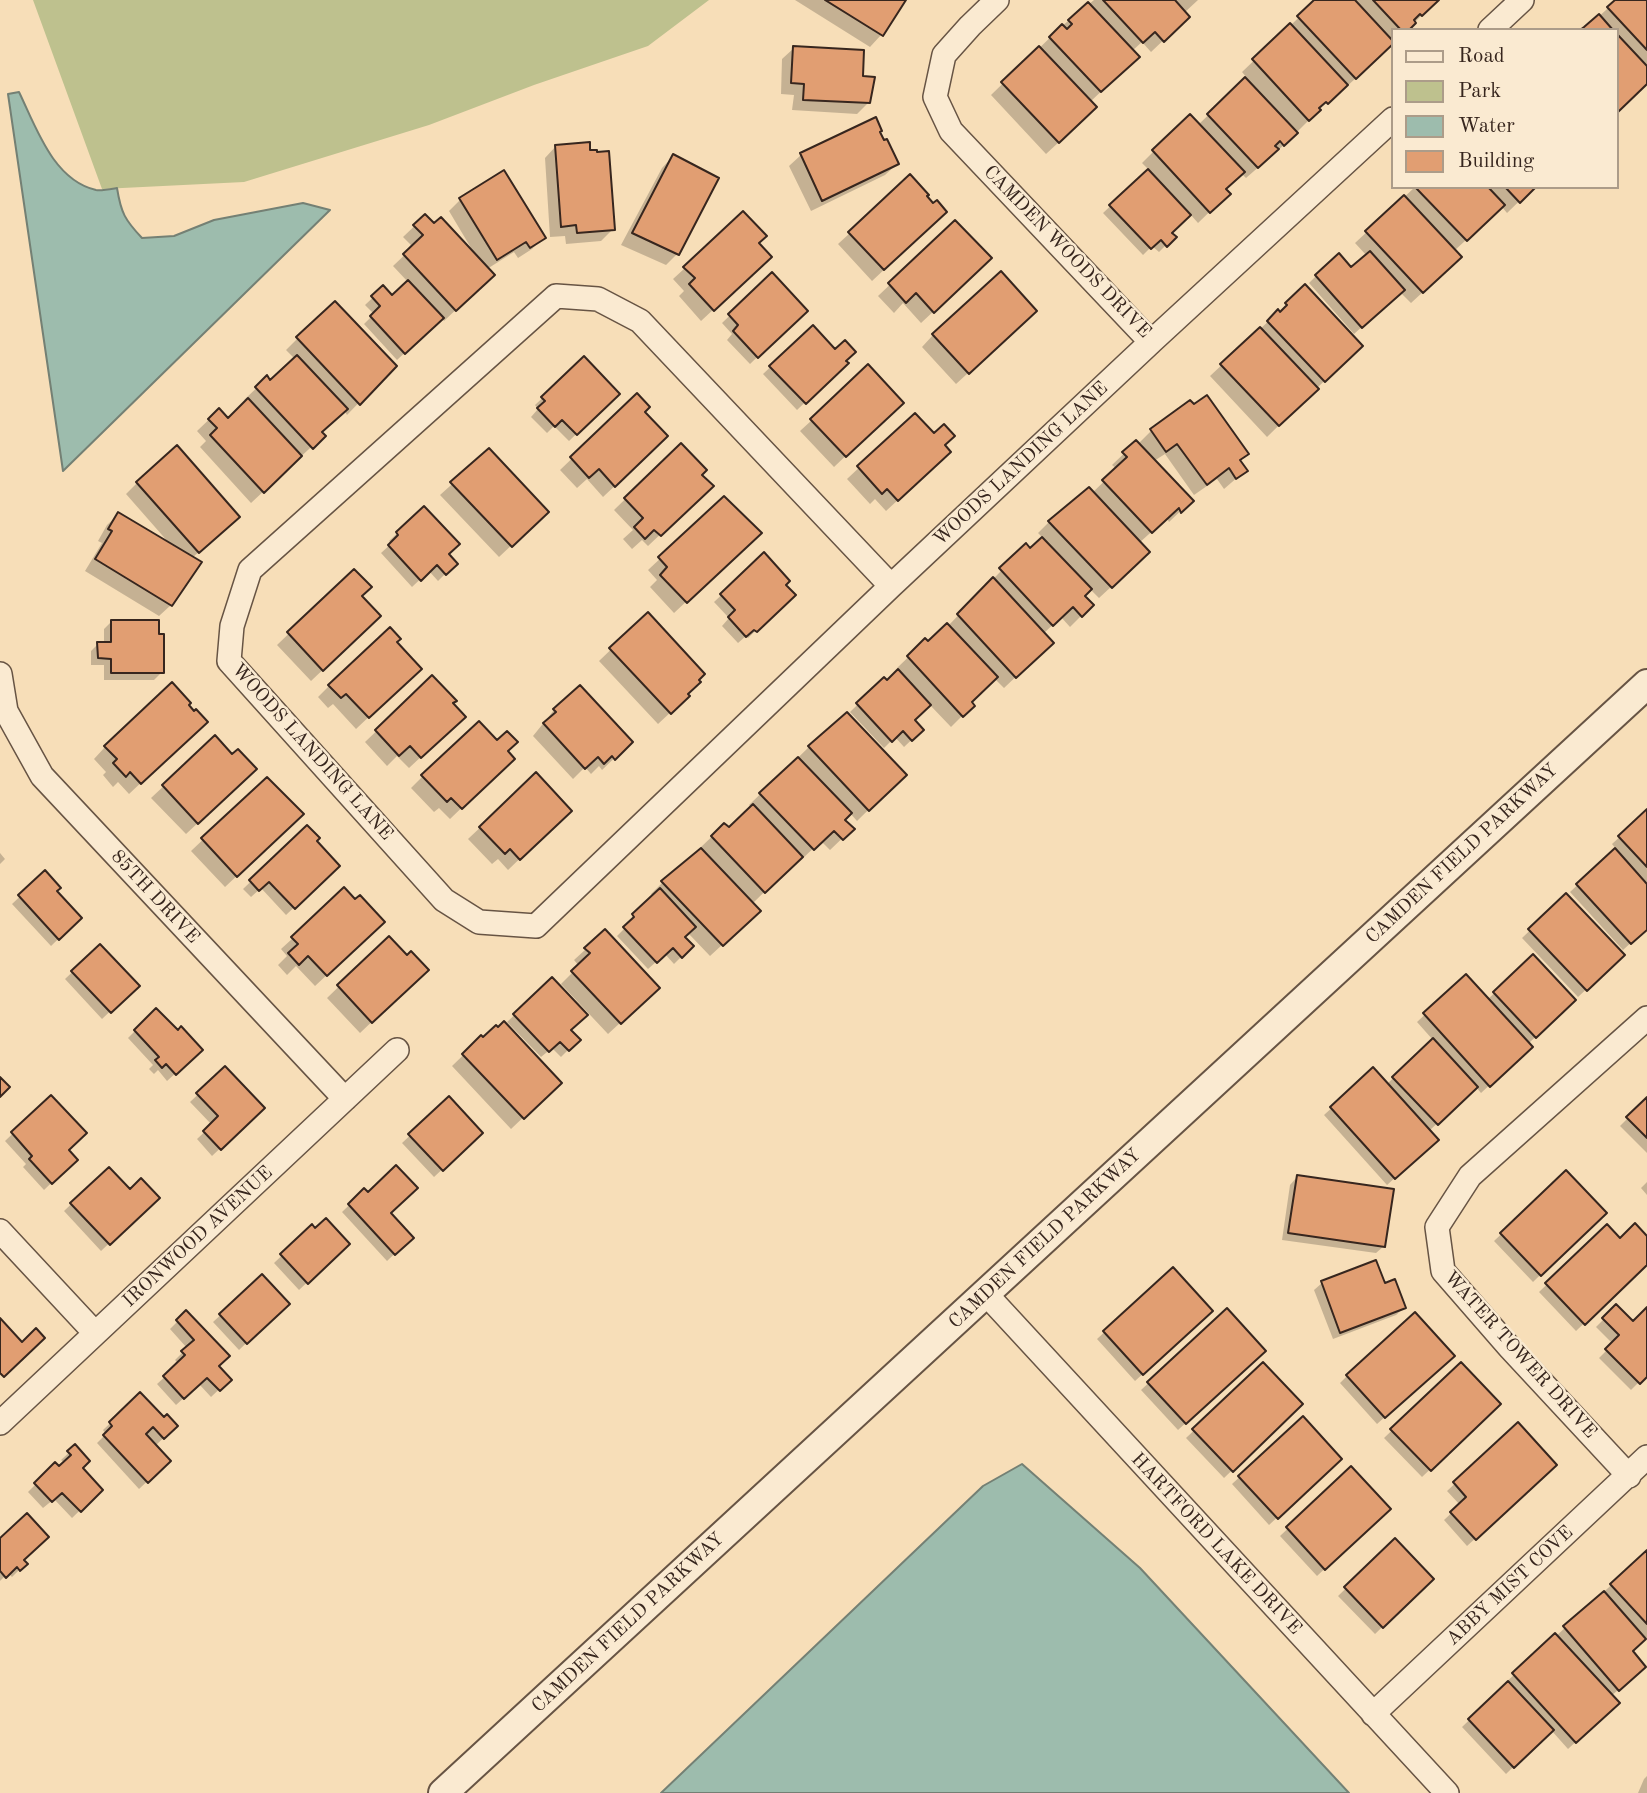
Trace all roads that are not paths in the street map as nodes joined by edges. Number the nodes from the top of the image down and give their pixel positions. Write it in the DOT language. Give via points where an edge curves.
graph roads {
  1 [pos="997,0"];
  2 [pos="1522,0"];
  3 [pos="1492,28"];
  4 [pos="1392,120"];
  5 [pos="1152,342"];
  6 [pos="891,586"];
  7 [pos="0,674"];
  8 [pos="1647,684"];
  9 [pos="1647,1018"];
  10 [pos="397,1050"];
  11 [pos="345,1099"];
  12 [pos="0,1231"];
  13 [pos="986,1294"];
  14 [pos="95,1333"];
  15 [pos="0,1423"];
  16 [pos="1647,1457"];
  17 [pos="1629,1476"];
  18 [pos="1373,1714"];
  19 [pos="443,1793"];
  20 [pos="1447,1793"];
  1 -- 5 [label="street, CAMDEN WOODS DRIVE" via="944,55 935,97 951,131"];
  2 -- 3 [label="street"];
  4 -- 5 [label="street, CAMDEN WOODS DRIVE"];
  5 -- 6 [label="street, WOODS LANDING LANE"];
  6 -- 6 [label="street, WOODS LANDING LANE" via="536,926 479,922 444,900 229,661 232,626 250,570 556,296 598,299 640,321"];
  7 -- 11 [label="street, 85TH DRIVE" via="6,710 42,776"];
  8 -- 13 [label="street, CAMDEN FIELD PARKWAY"];
  9 -- 17 [label="street, WATER TOWER DRIVE" via="1470,1176 1437,1227 1443,1271"];
  10 -- 11 [label="street, IRONWOOD AVENUE"];
  11 -- 14 [label="street, IRONWOOD AVENUE"];
  12 -- 14 [label="street"];
  13 -- 18 [label="street, HARTFORD LAKE DRIVE"];
  13 -- 19 [label="street, CAMDEN FIELD PARKWAY"];
  14 -- 15 [label="street, IRONWOOD AVENUE"];
  16 -- 17 [label="street, ABBY MIST COVE"];
  17 -- 18 [label="street, ABBY MIST COVE"];
  18 -- 20 [label="street, HARTFORD LAKE DRIVE"];
}
